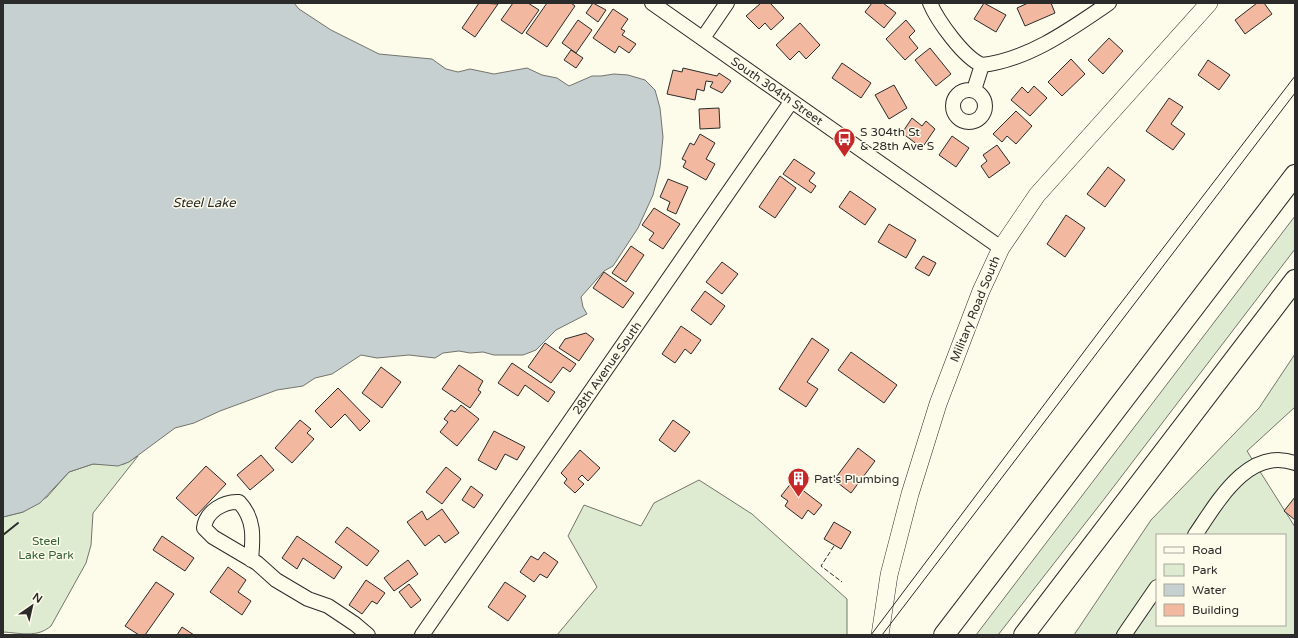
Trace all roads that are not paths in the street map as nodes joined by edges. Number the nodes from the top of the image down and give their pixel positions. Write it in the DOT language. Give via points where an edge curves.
graph roads {
  1 [pos="652,3"];
  2 [pos="727,3"];
  3 [pos="930,3"];
  4 [pos="1109,3"];
  5 [pos="1209,3"];
  6 [pos="702,38"];
  7 [pos="982,65"];
  8 [pos="974,90"];
  9 [pos="792,102"];
  10 [pos="1295,175"];
  11 [pos="1001,248"];
  12 [pos="1295,280"];
  13 [pos="1295,463"];
  14 [pos="1196,534"];
  15 [pos="251,560"];
  16 [pos="1156,588"];
  17 [pos="368,635"];
  18 [pos="422,635"];
  19 [pos="880,635"];
  20 [pos="944,635"];
  21 [pos="1024,635"];
  22 [pos="1124,635"];
  1 -- 6 [label="street, South 304th Street"];
  2 -- 6 [label="street"];
  3 -- 7 [label="street" via="937,17 966,54"];
  4 -- 7 [label="street" via="1056,38 1009,60"];
  5 -- 11 [label="main road, Military Road South" via="1037,195"];
  6 -- 9 [label="street, South 304th Street"];
  7 -- 8 [label="street"];
  9 -- 11 [label="street, South 304th Street"];
  9 -- 18 [label="street, 28th Avenue South"];
  10 -- 20 [label="highway"];
  11 -- 19 [label="main road, Military Road South" via="940,397 910,494 889,575"];
  12 -- 21 [label="highway"];
  13 -- 14 [label="street" via="1281,459 1255,466 1237,480"];
  15 -- 17 [label="street" via="276,580 308,600 328,606"];
  16 -- 22 [label="street"];
}
